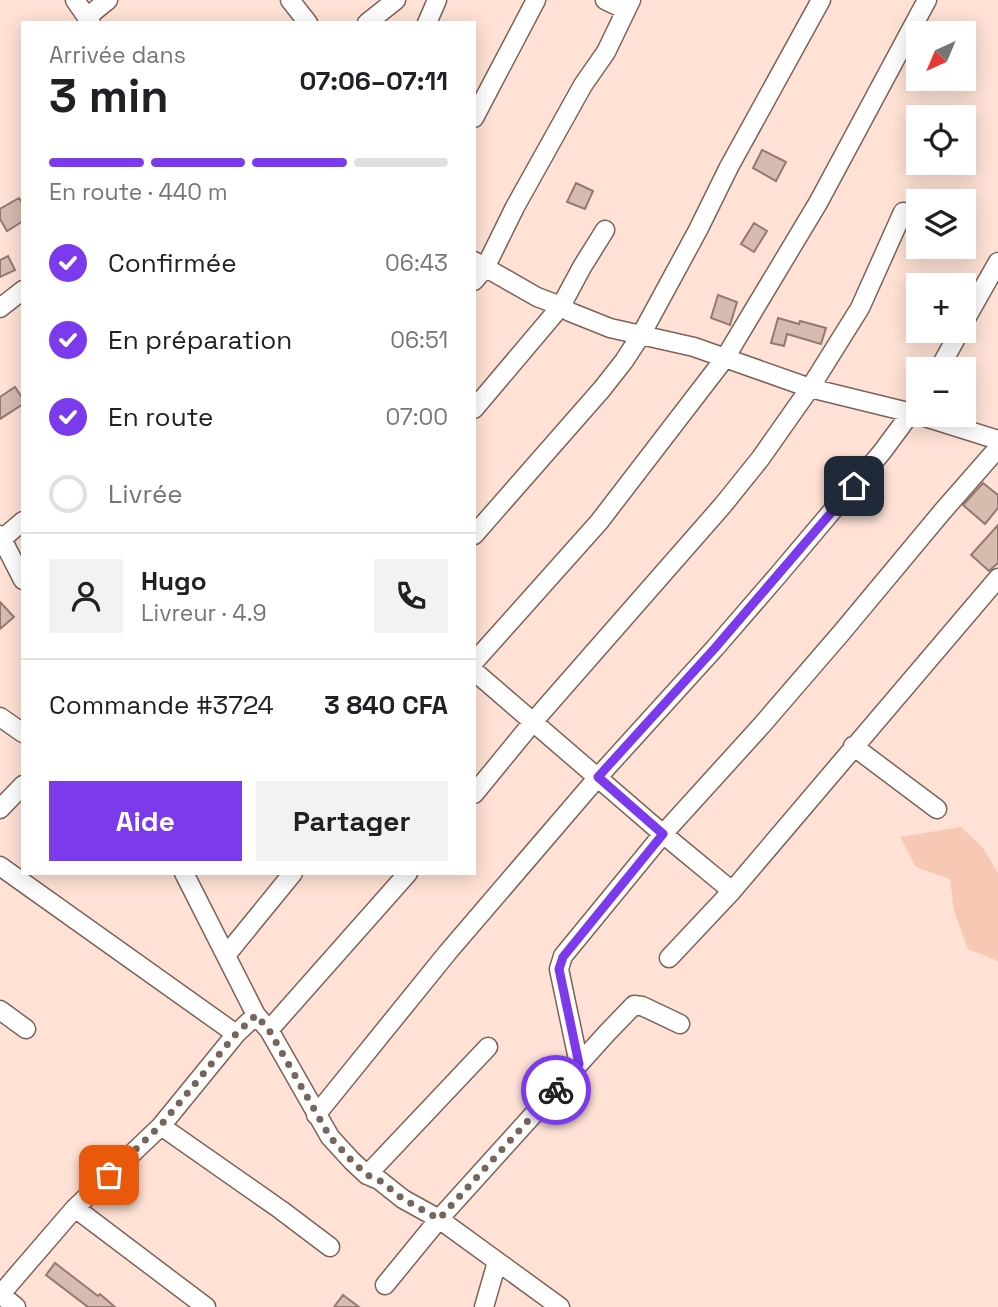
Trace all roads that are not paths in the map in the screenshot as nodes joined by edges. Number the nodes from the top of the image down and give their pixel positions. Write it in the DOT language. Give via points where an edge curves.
graph roads {
  1 [pos="75,0"];
  2 [pos="108,0"];
  3 [pos="290,0"];
  4 [pos="396,0"];
  5 [pos="437,0"];
  6 [pos="536,0"];
  7 [pos="605,0"];
  8 [pos="821,0"];
  9 [pos="927,0"];
  10 [pos="628,5"];
  11 [pos="89,20"];
  12 [pos="306,21"];
  13 [pos="370,21"];
  14 [pos="428,21"];
  15 [pos="476,114"];
  16 [pos="903,212"];
  17 [pos="605,230"];
  18 [pos="998,262"];
  19 [pos="478,270"];
  20 [pos="21,292"];
  21 [pos="976,301"];
  22 [pos="561,306"];
  23 [pos="0,308"];
  24 [pos="641,335"];
  25 [pos="725,358"];
  26 [pos="810,388"];
  27 [pos="906,406"];
  28 [pos="476,407"];
  29 [pos="906,420"];
  30 [pos="964,427"];
  31 [pos="998,440"];
  32 [pos="998,448"];
  33 [pos="21,522"];
  34 [pos="476,533"];
  35 [pos="1,537"];
  36 [pos="21,576"];
  37 [pos="998,578"];
  38 [pos="476,660"];
  39 [pos="476,673"];
  40 [pos="0,717"];
  41 [pos="533,722"];
  42 [pos="21,732"];
  43 [pos="853,746"];
  44 [pos="598,777"];
  45 [pos="21,787"];
  46 [pos="476,792"];
  47 [pos="0,809"];
  48 [pos="937,809"];
  49 [pos="663,834"];
  50 [pos="0,866"];
  51 [pos="185,875"];
  52 [pos="291,875"];
  53 [pos="406,875"];
  54 [pos="732,891"];
  55 [pos="227,954"];
  56 [pos="669,958"];
  57 [pos="0,1010"];
  58 [pos="256,1015"];
  59 [pos="680,1024"];
  60 [pos="26,1029"];
  61 [pos="269,1030"];
  62 [pos="236,1034"];
  63 [pos="488,1047"];
  64 [pos="579,1064"];
  65 [pos="316,1115"];
  66 [pos="161,1125"];
  67 [pos="367,1175"];
  68 [pos="75,1208"];
  69 [pos="439,1219"];
  70 [pos="330,1247"];
  71 [pos="497,1262"];
  72 [pos="385,1285"];
  73 [pos="0,1294"];
  74 [pos="16,1307"];
  75 [pos="206,1307"];
  76 [pos="484,1307"];
  77 [pos="560,1307"];
  1 -- 11 [label="street"];
  2 -- 11 [label="street"];
  3 -- 12 [label="street"];
  4 -- 13 [label="street"];
  5 -- 14 [label="street"];
  6 -- 15 [label="street"];
  7 -- 10 [label="street"];
  8 -- 24 [label="street"];
  9 -- 25 [label="street" via="818,203"];
  10 -- 19 [label="street" via="606,52"];
  16 -- 26 [label="street" via="860,308"];
  17 -- 22 [label="street"];
  18 -- 21 [label="street"];
  19 -- 22 [label="street"];
  20 -- 23 [label="street"];
  22 -- 24 [label="street" via="586,320"];
  22 -- 28 [label="street"];
  24 -- 25 [label="street"];
  24 -- 34 [label="street" via="602,388"];
  25 -- 26 [label="street"];
  25 -- 38 [label="street" via="599,522"];
  26 -- 27 [label="street"];
  26 -- 41 [label="street" via="723,505"];
  29 -- 44 [label="street" via="761,595"];
  30 -- 31 [label="street"];
  32 -- 49 [label="street"];
  33 -- 35 [label="street"];
  35 -- 36 [label="street"];
  37 -- 43 [label="street"];
  39 -- 41 [label="street"];
  40 -- 42 [label="street"];
  41 -- 44 [label="street"];
  41 -- 46 [label="street"];
  43 -- 48 [label="street"];
  43 -- 54 [label="street"];
  44 -- 49 [label="street"];
  44 -- 65 [label="street"];
  45 -- 47 [label="street"];
  49 -- 54 [label="street"];
  49 -- 64 [label="street" via="563,957 559,969"];
  50 -- 62 [label="street"];
  51 -- 55 [label="street"];
  52 -- 55 [label="street"];
  53 -- 61 [label="street"];
  54 -- 56 [label="street"];
  55 -- 58 [label="street"];
  57 -- 60 [label="street"];
  58 -- 61 [label="street"];
  58 -- 62 [label="street"];
  59 -- 64 [label="street" via="634,1005"];
  61 -- 65 [label="street"];
  62 -- 66 [label="street"];
  63 -- 67 [label="street"];
  64 -- 69 [label="street"];
  65 -- 67 [label="street" via="330,1137"];
  66 -- 68 [label="street"];
  66 -- 70 [label="street"];
  67 -- 69 [label="street"];
  68 -- 73 [label="street"];
  68 -- 75 [label="street"];
  69 -- 71 [label="street"];
  69 -- 72 [label="street"];
  71 -- 76 [label="street"];
  71 -- 77 [label="street"];
  73 -- 74 [label="street"];
}
